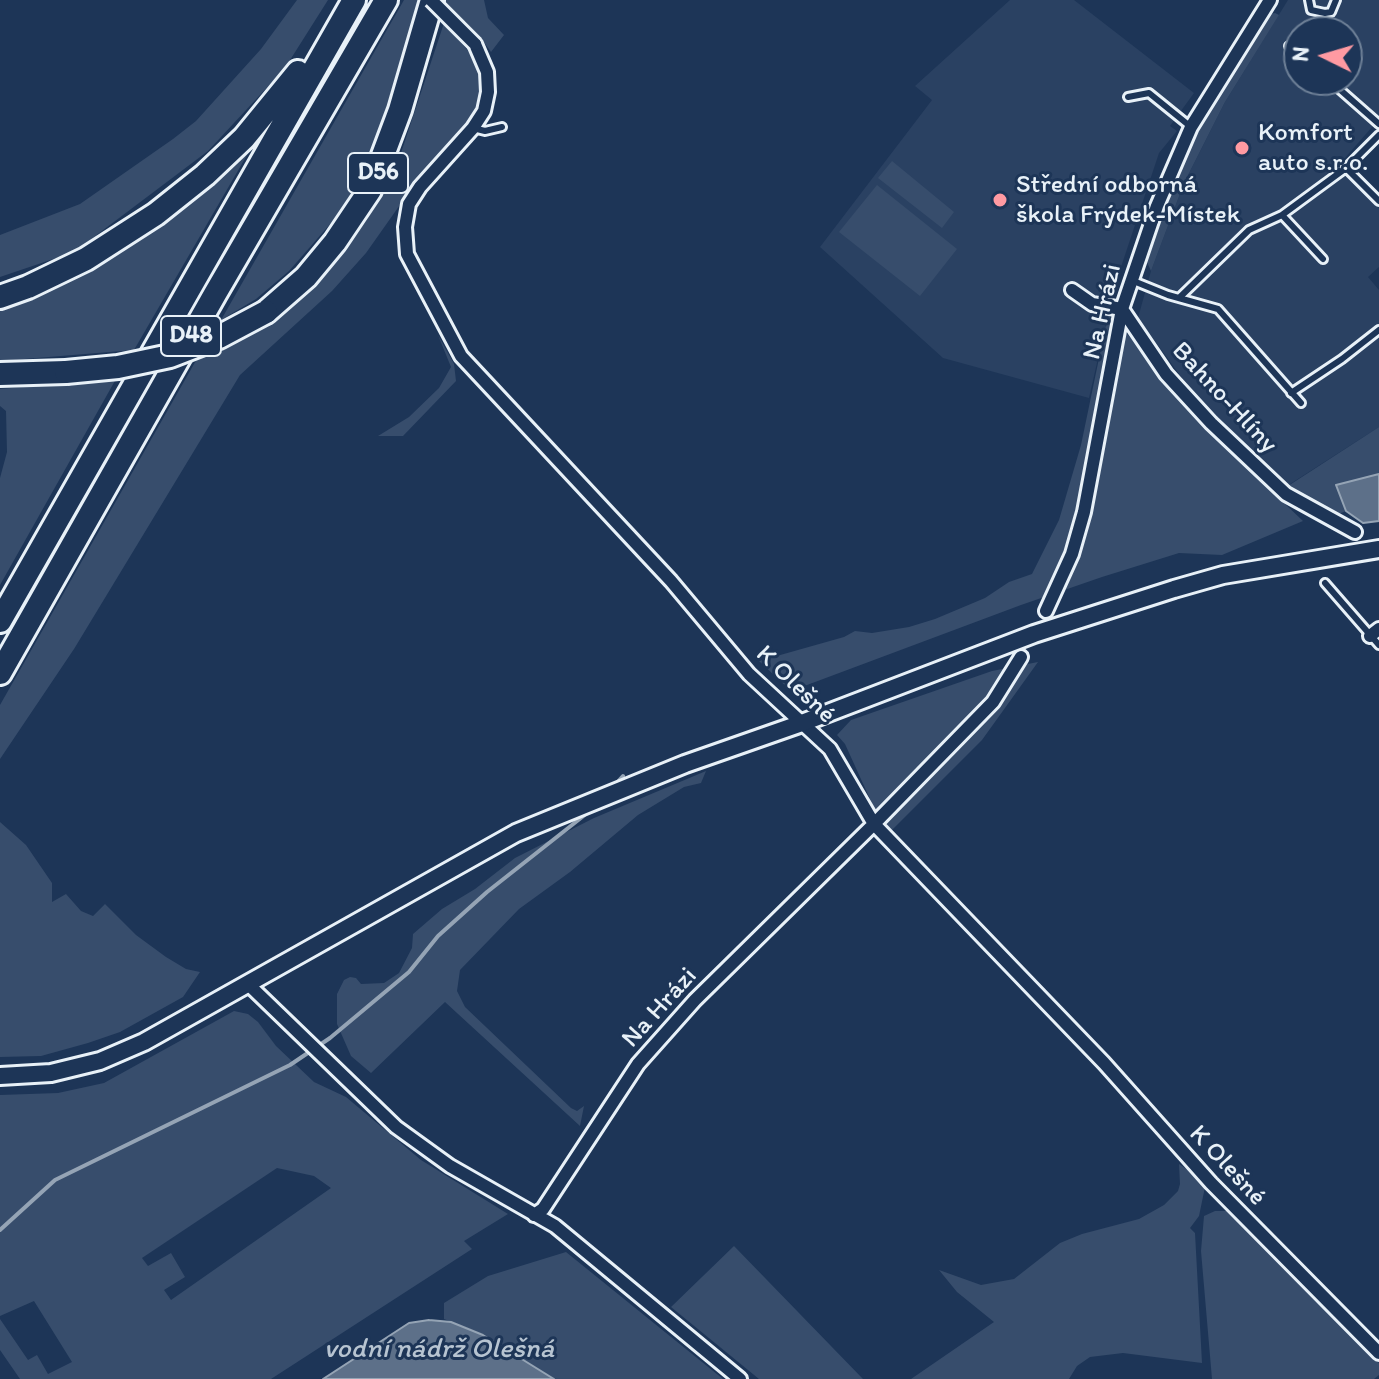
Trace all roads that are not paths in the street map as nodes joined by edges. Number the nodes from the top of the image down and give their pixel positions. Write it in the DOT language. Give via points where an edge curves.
graph roads {
  1 [pos="351,0"];
  2 [pos="386,0"];
  3 [pos="432,0"];
  4 [pos="1270,0"];
  5 [pos="1309,0"];
  6 [pos="1336,0"];
  7 [pos="1347,96"];
  8 [pos="1128,97"];
  9 [pos="1379,124"];
  10 [pos="502,127"];
  11 [pos="1191,127"];
  12 [pos="473,128"];
  13 [pos="1379,135"];
  14 [pos="1346,168"];
  15 [pos="1379,201"];
  16 [pos="1282,215"];
  17 [pos="1323,259"];
  18 [pos="1131,280"];
  19 [pos="1072,290"];
  20 [pos="0,297"];
  21 [pos="1179,298"];
  22 [pos="1122,309"];
  23 [pos="1379,330"];
  24 [pos="0,374"];
  25 [pos="1291,393"];
  26 [pos="1301,403"];
  27 [pos="1355,532"];
  28 [pos="1379,549"];
  29 [pos="1325,583"];
  30 [pos="1046,611"];
  31 [pos="0,621"];
  32 [pos="1376,637"];
  33 [pos="1021,657"];
  34 [pos="0,673"];
  35 [pos="802,723"];
  36 [pos="874,824"];
  37 [pos="247,983"];
  38 [pos="0,1076"];
  39 [pos="534,1215"];
  40 [pos="1379,1353"];
  41 [pos="740,1379"];
  1 -- 20 [label="highway" via="282,94 205,175 86,259"];
  1 -- 31 [label="highway, D48"];
  2 -- 34 [label="highway, D48"];
  3 -- 12 [label="street, K Olešné, bridge" via="475,44 485,62 488,92"];
  3 -- 24 [label="highway, D56, bridge" via="370,190 306,277 266,312 170,356 118,367"];
  4 -- 11 [label="street, Na Hrázi"];
  5 -- 6 [label="lane" via="1311,10 1325,13"];
  7 -- 9 [label="lane"];
  8 -- 11 [label="lane" via="1149,93"];
  10 -- 12 [label="lane"];
  11 -- 18 [label="street, Na Hrázi"];
  12 -- 35 [label="street, K Olešné" via="420,187 409,204 405,227 407,254 461,356 671,581 749,674"];
  13 -- 14 [label="lane"];
  14 -- 15 [label="lane"];
  14 -- 16 [label="lane"];
  16 -- 17 [label="lane"];
  16 -- 21 [label="lane" via="1249,230"];
  18 -- 21 [label="lane"];
  18 -- 22 [label="street, Na Hrázi"];
  19 -- 22 [label="street" via="1092,304"];
  21 -- 25 [label="lane" via="1218,309"];
  22 -- 27 [label="street, Bahno-Hlíny" via="1166,374 1211,423 1286,494"];
  22 -- 30 [label="street, Na Hrázi" via="1084,512"];
  23 -- 25 [label="lane"];
  25 -- 26 [label="lane"];
  28 -- 35 [label="street" via="1223,575 1174,589 1034,634"];
  29 -- 32 [label="lane"];
  33 -- 36 [label="street, Na Hrázi" via="993,702"];
  35 -- 36 [label="street, K Olešné" via="830,749"];
  35 -- 37 [label="street" via="516,833"];
  36 -- 39 [label="street, Na Hrázi" via="695,1000 638,1064 543,1209"];
  36 -- 40 [label="street, K Olešné" via="1104,1063 1211,1183"];
  37 -- 38 [label="street" via="100,1061 51,1073"];
  37 -- 39 [label="street" via="396,1127"];
  39 -- 41 [label="street" via="555,1226"];
}
